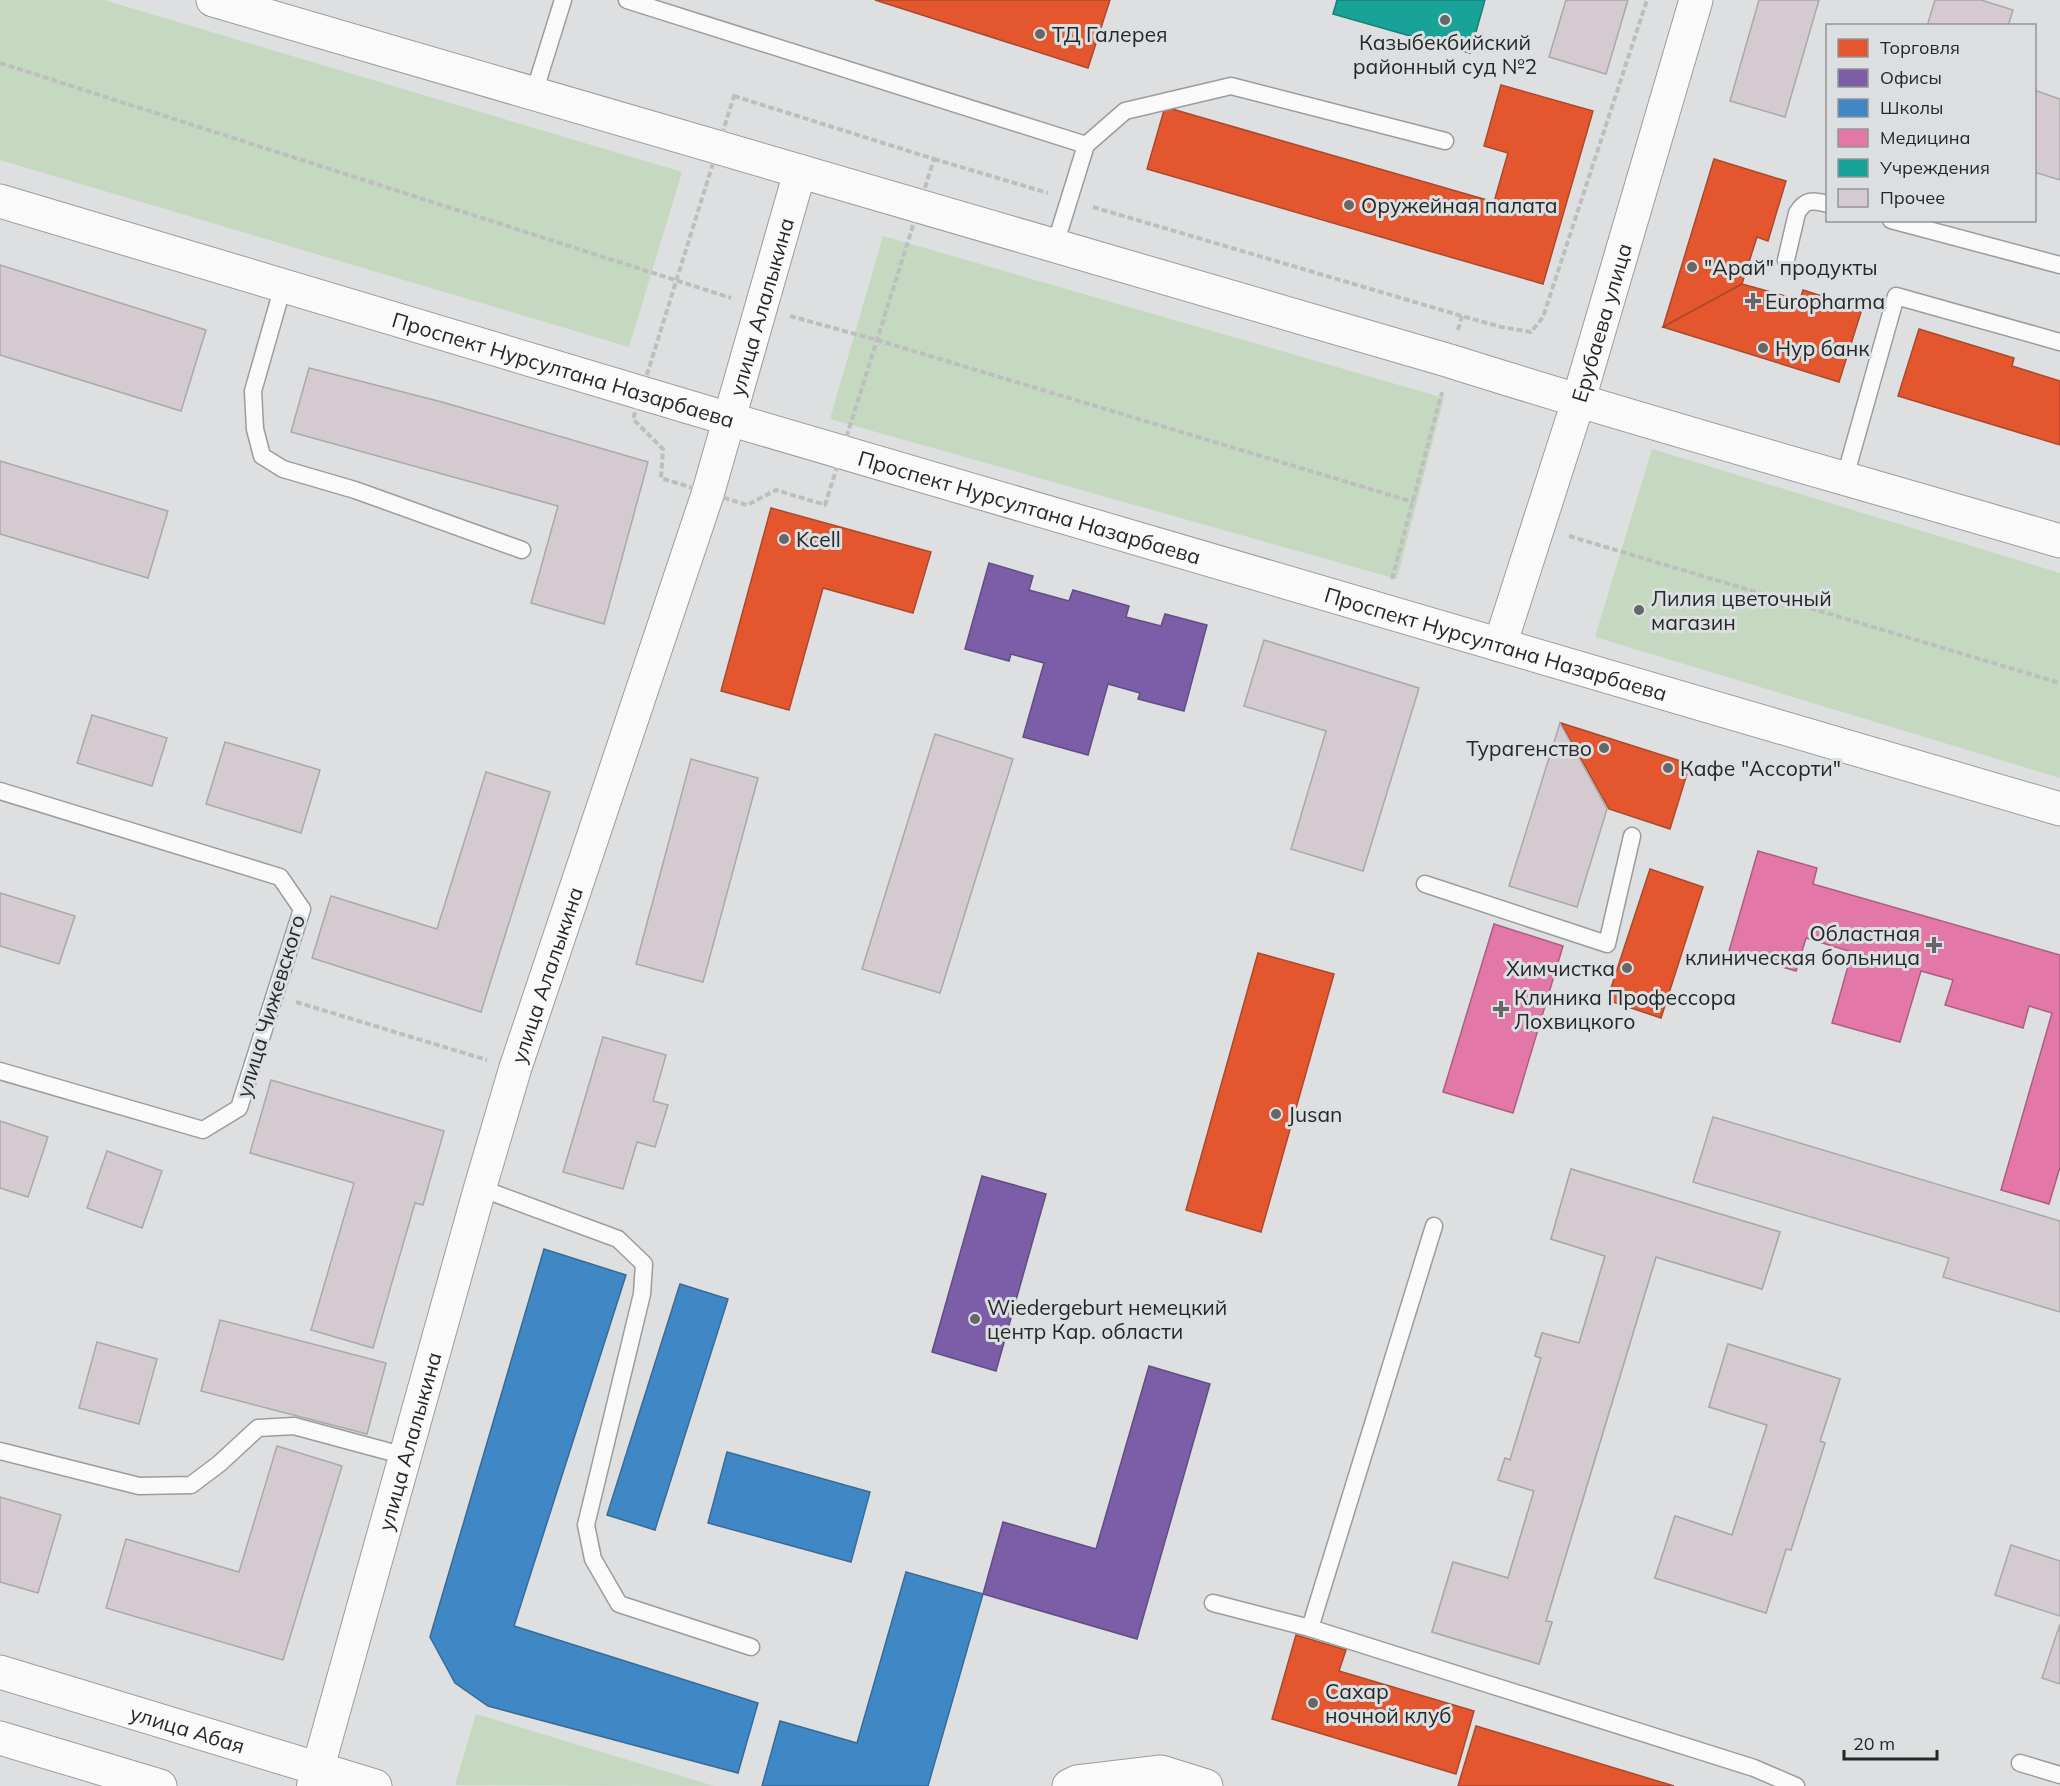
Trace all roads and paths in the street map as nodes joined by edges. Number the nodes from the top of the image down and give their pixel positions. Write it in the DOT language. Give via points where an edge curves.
graph roads {
  1 [pos="563,0"];
  2 [pos="627,0"];
  3 [pos="1647,0"];
  4 [pos="1696,0"];
  5 [pos="230,2"];
  6 [pos="0,63"];
  7 [pos="534,93"];
  8 [pos="1445,141"];
  9 [pos="1086,145"];
  10 [pos="934,159"];
  11 [pos="800,171"];
  12 [pos="1069,200"];
  13 [pos="0,201"];
  14 [pos="1826,204"];
  15 [pos="1898,222"];
  16 [pos="1055,245"];
  17 [pos="1786,260"];
  18 [pos="2060,265"];
  19 [pos="283,286"];
  20 [pos="760,308"];
  21 [pos="1462,316"];
  22 [pos="2060,342"];
  23 [pos="1450,361"];
  24 [pos="1578,402"];
  25 [pos="729,419"];
  26 [pos="1845,477"];
  27 [pos="1413,502"];
  28 [pos="1537,526"];
  29 [pos="2060,541"];
  30 [pos="522,550"];
  31 [pos="1384,611"];
  32 [pos="1500,645"];
  33 [pos="2060,683"];
  34 [pos="0,791"];
  35 [pos="2060,808"];
  36 [pos="1632,836"];
  37 [pos="1425,884"];
  38 [pos="275,995"];
  39 [pos="515,1069"];
  40 [pos="0,1071"];
  41 [pos="480,1188"];
  42 [pos="1434,1226"];
  43 [pos="0,1451"];
  44 [pos="405,1456"];
  45 [pos="1213,1603"];
  46 [pos="1310,1628"];
  47 [pos="751,1647"];
  48 [pos="0,1672"];
  49 [pos="0,1738"];
  50 [pos="2020,1763"];
  51 [pos="2060,1775"];
  52 [pos="315,1777"];
  53 [pos="1158,1779"];
  54 [pos="160,1786"];
  55 [pos="375,1786"];
  56 [pos="1069,1786"];
  57 [pos="1206,1786"];
  58 [pos="1796,1786"];
  1 -- 7 [label="lane"];
  2 -- 9 [label="lane"];
  3 -- 21 [label="path" via="1543,317 1531,332"];
  4 -- 24 [label="main road, Ерубаева улица"];
  5 -- 7 [label="main road"];
  6 -- 20 [label="path"];
  7 -- 11 [label="main road"];
  8 -- 9 [label="lane" via="1231,86 1125,111"];
  9 -- 12 [label="lane"];
  10 -- 12 [label="path"];
  11 -- 16 [label="main road"];
  11 -- 20 [label="street, улица Алалыкина"];
  12 -- 16 [label="lane"];
  12 -- 21 [label="path"];
  13 -- 19 [label="main road, Проспект Нурсултана Назарбаева"];
  14 -- 17 [label="lane" via="1814,200 1801,207"];
  15 -- 18 [label="lane"];
  16 -- 23 [label="main road"];
  19 -- 25 [label="main road, Проспект Нурсултана Назарбаева"];
  19 -- 30 [label="lane" via="253,391 255,429 262,456 283,469 355,490"];
  20 -- 25 [label="street, улица Алалыкина"];
  20 -- 27 [label="path"];
  21 -- 23 [label="path"];
  22 -- 26 [label="lane" via="1896,296"];
  23 -- 24 [label="main road"];
  23 -- 27 [label="path"];
  24 -- 26 [label="main road"];
  24 -- 28 [label="main road, Ерубаева улица"];
  25 -- 31 [label="main road, Проспект Нурсултана Назарбаева"];
  25 -- 39 [label="street, улица Алалыкина" via="708,493"];
  26 -- 29 [label="main road"];
  27 -- 31 [label="path"];
  28 -- 32 [label="main road, Ерубаева улица"];
  28 -- 33 [label="path"];
  31 -- 32 [label="main road, Проспект Нурсултана Назарбаева"];
  32 -- 35 [label="main road, Проспект Нурсултана Назарбаева"];
  34 -- 38 [label="lane, улица Чижевского" via="280,878 302,909"];
  36 -- 37 [label="lane" via="1607,944"];
  38 -- 39 [label="path"];
  38 -- 40 [label="lane, улица Чижевского" via="239,1108 203,1130"];
  39 -- 41 [label="street, улица Алалыкина"];
  41 -- 44 [label="street, улица Алалыкина"];
  41 -- 47 [label="lane" via="618,1239 644,1264 642,1294 586,1525 593,1559 619,1604"];
  42 -- 46 [label="lane"];
  43 -- 44 [label="lane" via="139,1486 191,1485 258,1428 294,1426"];
  44 -- 52 [label="street, улица Алалыкина"];
  45 -- 46 [label="lane"];
  46 -- 58 [label="lane" via="1754,1768"];
  48 -- 52 [label="main road, улица Абая"];
  49 -- 54 [label="main road"];
  50 -- 51 [label="lane"];
  52 -- 55 [label="main road, улица Абая"];
  53 -- 56 [label="main road" via="1077,1782"];
  53 -- 57 [label="main road"];
}
